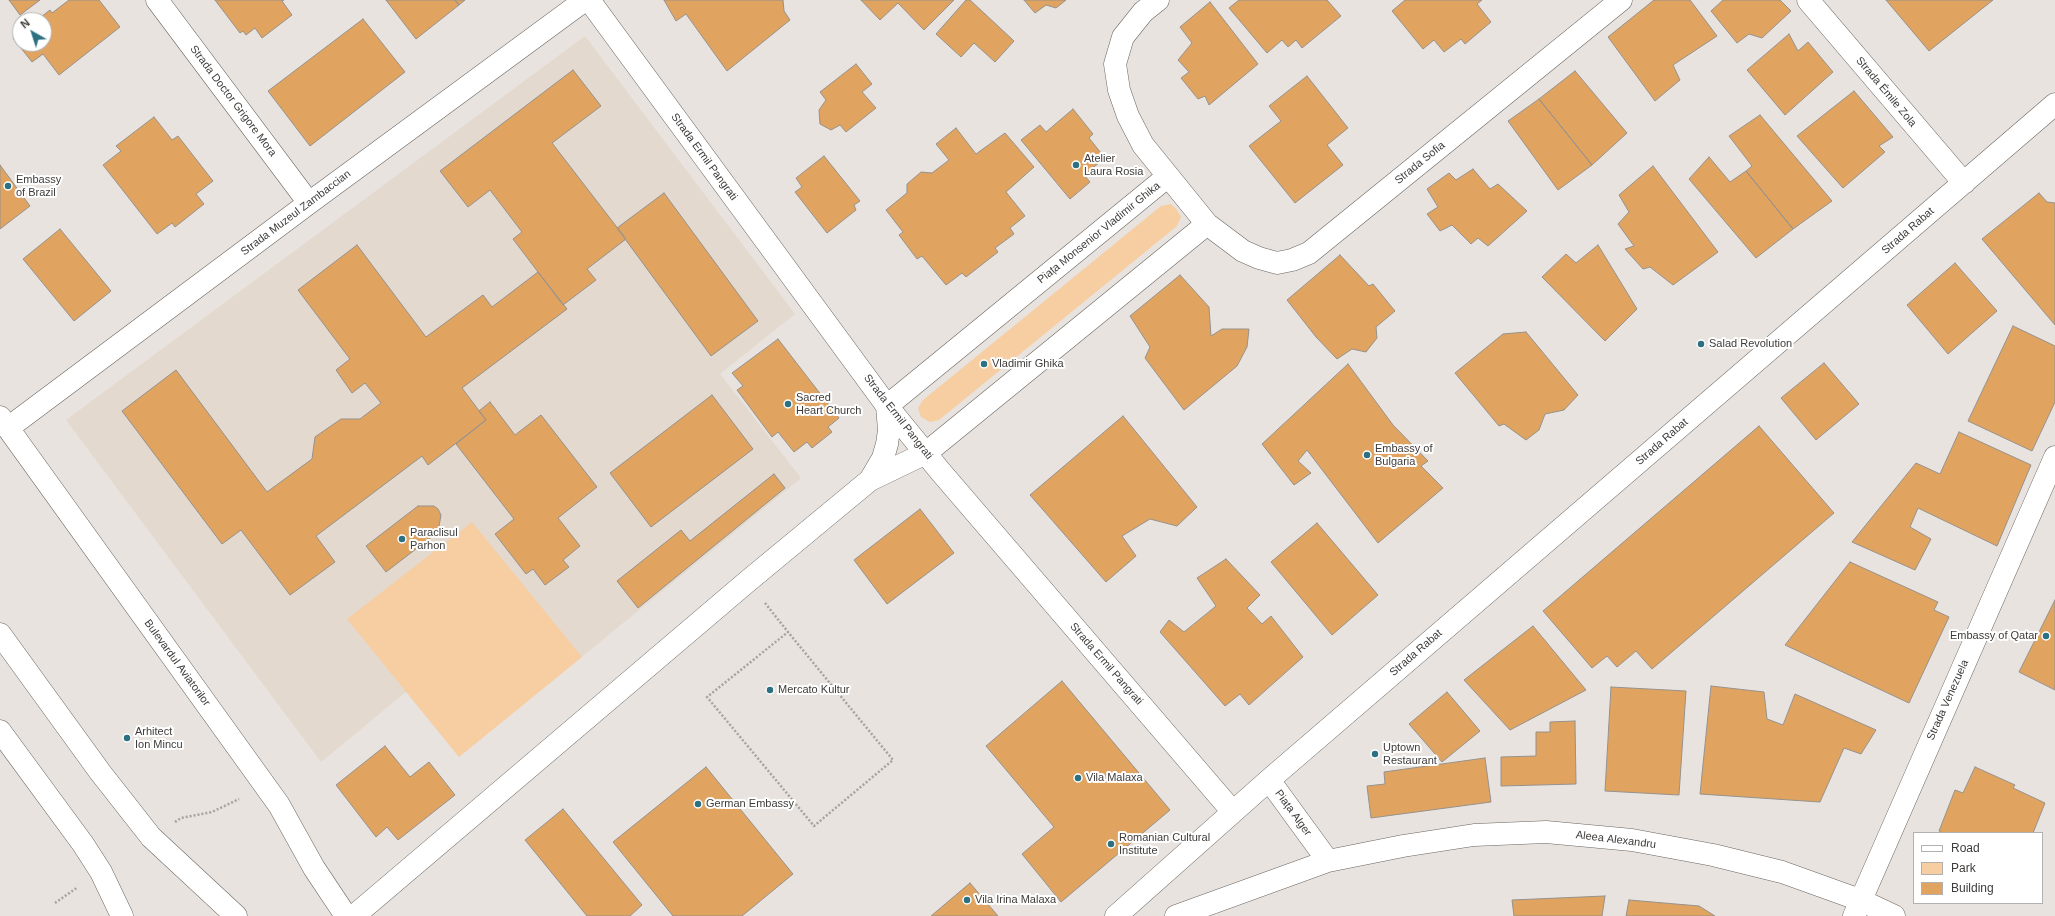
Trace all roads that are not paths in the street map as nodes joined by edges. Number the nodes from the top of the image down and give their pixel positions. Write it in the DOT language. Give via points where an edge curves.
graph roads {
  1 [pos="157,0"];
  2 [pos="585,0"];
  3 [pos="590,0"];
  4 [pos="1158,0"];
  5 [pos="1621,0"];
  6 [pos="1808,0"];
  7 [pos="2052,113"];
  8 [pos="1168,177"];
  9 [pos="1964,183"];
  10 [pos="309,203"];
  11 [pos="1207,224"];
  12 [pos="888,406"];
  13 [pos="4,422"];
  14 [pos="926,453"];
  15 [pos="2055,457"];
  16 [pos="870,480"];
  17 [pos="0,634"];
  18 [pos="0,731"];
  19 [pos="1269,780"];
  20 [pos="1233,812"];
  21 [pos="1328,861"];
  22 [pos="1857,908"];
  23 [pos="122,916"];
  24 [pos="236,916"];
  25 [pos="346,916"];
  26 [pos="354,916"];
  27 [pos="1116,916"];
  28 [pos="1176,916"];
  29 [pos="1894,916"];
  1 -- 10 [label="street, Strada Doctor Grigore Mora"];
  2 -- 10 [label="street, Strada Muzeul Zambaccian"];
  3 -- 12 [label="street, Strada Ermil Pangrati"];
  4 -- 8 [label="street" via="1142,12 1123,37 1116,64 1119,90 1128,116 1143,145"];
  5 -- 11 [label="street, Strada Sofia" via="1309,253 1277,263 1259,258 1231,243"];
  6 -- 9 [label="street, Strada Émile Zola"];
  7 -- 9 [label="street, Strada Rabat"];
  8 -- 11 [label="street, Piața Monsenior Vladimir Ghika"];
  8 -- 12 [label="street, Piața Monsenior Vladimir Ghika"];
  9 -- 19 [label="street, Strada Rabat"];
  10 -- 13 [label="street, Strada Muzeul Zambaccian"];
  11 -- 14 [label="street"];
  12 -- 14 [label="street, Strada Ermil Pangrati"];
  12 -- 16 [label="street" via="887,444 883,458"];
  13 -- 25 [label="street, Bulevardul Aviatorilor" via="279,805 326,887"];
  14 -- 16 [label="street"];
  14 -- 20 [label="street, Strada Ermil Pangrati"];
  15 -- 22 [label="street, Strada Venezuela"];
  16 -- 26 [label="street"];
  17 -- 24 [label="street" via="100,772 151,837"];
  18 -- 23 [label="street" via="83,844"];
  19 -- 20 [label="street, Piața Alger"];
  19 -- 21 [label="street, Piața Alger"];
  20 -- 27 [label="street, Piața Alger"];
  21 -- 22 [label="street, Aleea Alexandru" via="1474,835 1546,832 1632,840 1713,855 1782,872"];
  21 -- 28 [label="street"];
  22 -- 29 [label="street, Aleea Alexandru"];
}
